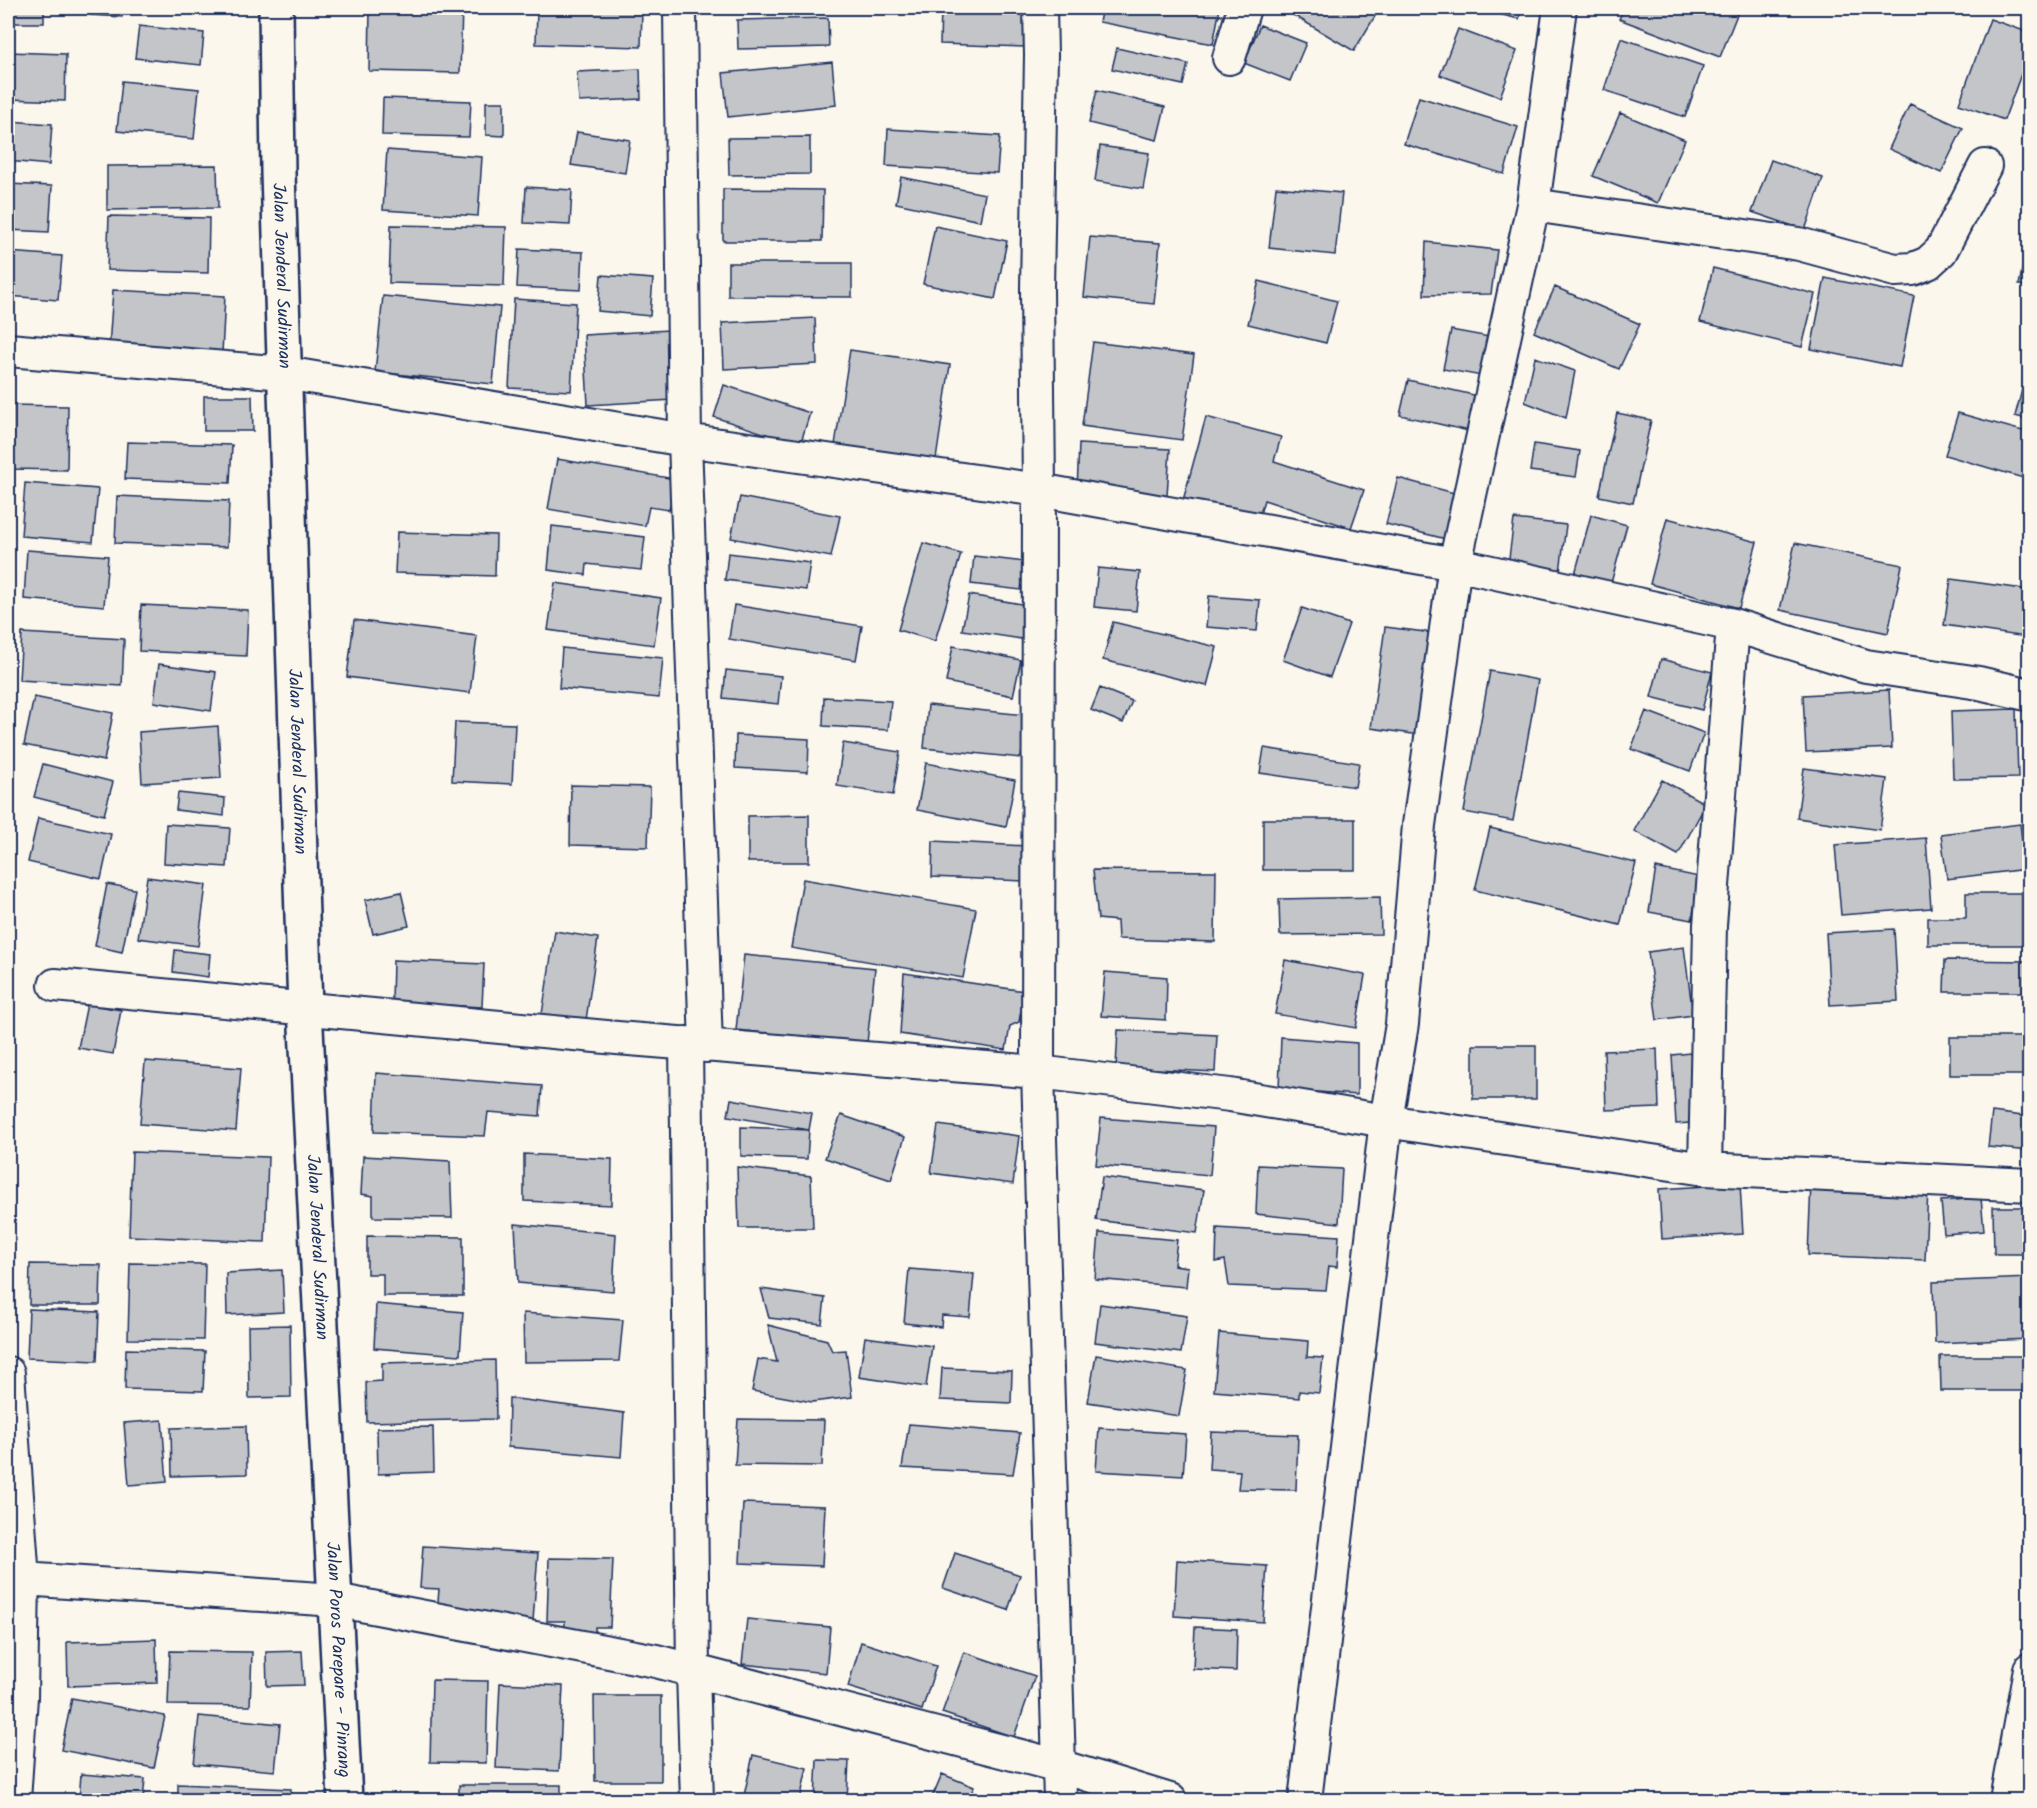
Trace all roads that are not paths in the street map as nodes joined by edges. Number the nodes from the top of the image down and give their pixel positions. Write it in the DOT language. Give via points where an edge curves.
graph roads {
  1 [pos="276,8"];
  2 [pos="680,8"];
  3 [pos="1040,8"];
  4 [pos="1244,8"];
  5 [pos="1560,8"];
  6 [pos="1229,58"];
  7 [pos="1985,166"];
  8 [pos="1533,205"];
  9 [pos="8,350"];
  10 [pos="285,373"];
  11 [pos="685,440"];
  12 [pos="1039,490"];
  13 [pos="1455,564"];
  14 [pos="1733,625"];
  15 [pos="2030,694"];
  16 [pos="55,985"];
  17 [pos="305,1008"];
  18 [pos="696,1045"];
  19 [pos="1038,1072"];
  20 [pos="1386,1121"];
  21 [pos="1705,1169"];
  22 [pos="2030,1185"];
  23 [pos="8,1373"];
  24 [pos="331,1518"];
  25 [pos="23,1578"];
  26 [pos="335,1600"];
  27 [pos="2030,1670"];
  28 [pos="693,1672"];
  29 [pos="14,1696"];
  30 [pos="1059,1766"];
  31 [pos="14,1800"];
  32 [pos="345,1800"];
  33 [pos="697,1800"];
  34 [pos="1060,1800"];
  35 [pos="1170,1800"];
  36 [pos="1305,1800"];
  37 [pos="2006,1800"];
  1 -- 10 [label="highway, Jalan Jenderal Sudirman"];
  2 -- 11 [label="street"];
  3 -- 12 [label="street"];
  4 -- 6 [label="street"];
  5 -- 8 [label="street"];
  7 -- 8 [label="street" via="1941,251 1928,263 1913,269 1895,270 1799,244"];
  8 -- 13 [label="street"];
  9 -- 10 [label="street"];
  10 -- 11 [label="street"];
  10 -- 17 [label="highway, Jalan Jenderal Sudirman"];
  11 -- 12 [label="street"];
  11 -- 18 [label="street"];
  12 -- 13 [label="street"];
  12 -- 19 [label="street"];
  13 -- 14 [label="street"];
  13 -- 20 [label="street" via="1419,825 1402,1024"];
  14 -- 15 [label="street" via="1866,666"];
  14 -- 21 [label="street" via="1710,925"];
  16 -- 17 [label="street"];
  17 -- 18 [label="street"];
  17 -- 24 [label="highway, Jalan Jenderal Sudirman"];
  18 -- 19 [label="street"];
  18 -- 28 [label="street"];
  19 -- 20 [label="street" via="1230,1095"];
  19 -- 30 [label="street"];
  20 -- 21 [label="street"];
  20 -- 36 [label="street"];
  21 -- 22 [label="street"];
  23 -- 25 [label="street"];
  24 -- 26 [label="highway, Jalan Poros Parepare - Pinrang"];
  25 -- 26 [label="street"];
  25 -- 29 [label="street"];
  26 -- 28 [label="street" via="656,1661"];
  26 -- 32 [label="highway, Jalan Poros Parepare - Pinrang"];
  27 -- 37 [label="street"];
  28 -- 30 [label="street"];
  28 -- 33 [label="street"];
  29 -- 31 [label="street"];
  30 -- 34 [label="street"];
  30 -- 35 [label="street"];
}
